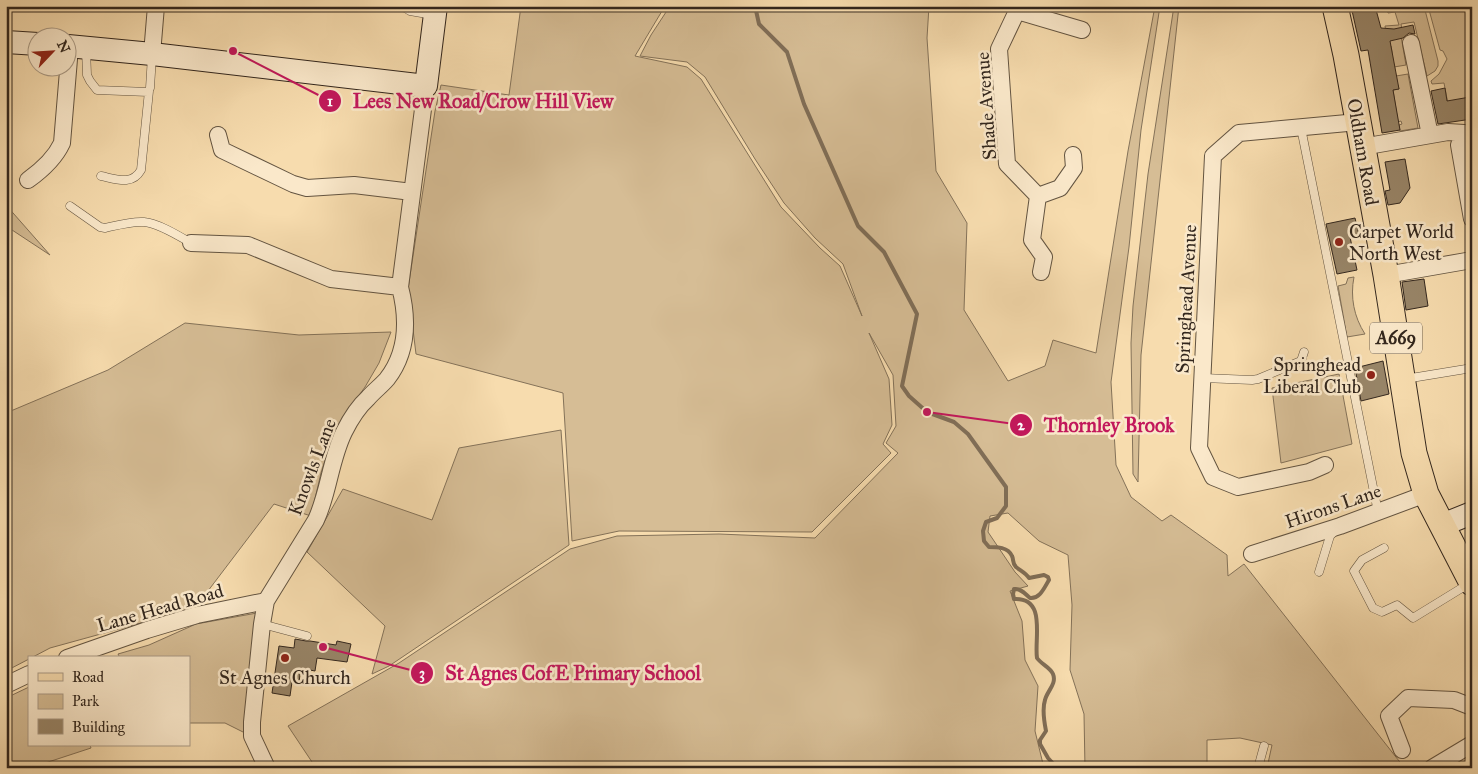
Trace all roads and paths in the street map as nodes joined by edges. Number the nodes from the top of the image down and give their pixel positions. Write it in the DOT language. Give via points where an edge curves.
graph roads {
  1 [pos="156,6"];
  2 [pos="402,6"];
  3 [pos="1335,6"];
  4 [pos="1017,8"];
  5 [pos="435,11"];
  6 [pos="1082,30"];
  7 [pos="6,42"];
  8 [pos="28,43"];
  9 [pos="1411,43"];
  10 [pos="78,47"];
  11 [pos="152,54"];
  12 [pos="78,56"];
  13 [pos="70,78"];
  14 [pos="426,86"];
  15 [pos="149,91"];
  16 [pos="1358,122"];
  17 [pos="1301,128"];
  18 [pos="1468,134"];
  19 [pos="218,135"];
  20 [pos="1430,135"];
  21 [pos="1362,147"];
  22 [pos="1073,155"];
  23 [pos="101,176"];
  24 [pos="28,180"];
  25 [pos="412,192"];
  26 [pos="1038,196"];
  27 [pos="70,206"];
  28 [pos="1472,219"];
  29 [pos="191,243"];
  30 [pos="1472,260"];
  31 [pos="1041,272"];
  32 [pos="1386,275"];
  33 [pos="400,287"];
  34 [pos="1304,352"];
  35 [pos="1472,368"];
  36 [pos="1203,378"];
  37 [pos="1403,380"];
  38 [pos="1325,465"];
  39 [pos="1426,494"];
  40 [pos="1378,512"];
  41 [pos="1472,513"];
  42 [pos="1442,525"];
  43 [pos="1340,526"];
  44 [pos="1384,548"];
  45 [pos="1252,554"];
  46 [pos="1320,572"];
  47 [pos="1472,583"];
  48 [pos="266,600"];
  49 [pos="262,624"];
  50 [pos="307,636"];
  51 [pos="73,656"];
  52 [pos="28,674"];
  53 [pos="6,685"];
  54 [pos="1472,707"];
  55 [pos="1472,744"];
  56 [pos="1264,746"];
  57 [pos="1402,750"];
  58 [pos="267,768"];
  59 [pos="1258,768"];
  60 [pos="1432,768"];
  1 -- 11 [label="street"];
  2 -- 5 [label="lane" via="419,14"];
  3 -- 16 [label="main road, Oldham Road / A669"];
  4 -- 6 [label="street"];
  4 -- 26 [label="street, Shade Avenue" via="999,49 1007,164"];
  5 -- 14 [label="street"];
  7 -- 8 [label="street"];
  9 -- 20 [label="street"];
  10 -- 11 [label="street"];
  11 -- 14 [label="street"];
  11 -- 15 [label="lane"];
  12 -- 15 [label="lane" via="97,90"];
  13 -- 24 [label="street" via="62,143 50,161"];
  14 -- 25 [label="street, Knowls Lane"];
  15 -- 23 [label="lane" via="139,174 129,180"];
  16 -- 17 [label="street, Springhead Avenue"];
  16 -- 21 [label="main road, Oldham Road / A669"];
  17 -- 36 [label="street, Springhead Avenue" via="1239,133 1213,156"];
  17 -- 40 [label="lane"];
  18 -- 20 [label="street" via="1448,132"];
  18 -- 28 [label="street" via="1459,145"];
  19 -- 25 [label="street" via="222,150 293,184 307,188 354,185"];
  20 -- 21 [label="street"];
  21 -- 32 [label="main road, Oldham Road / A669"];
  22 -- 26 [label="street" via="1074,168 1060,188"];
  25 -- 33 [label="street, Knowls Lane"];
  26 -- 31 [label="street" via="1032,240 1044,257"];
  27 -- 29 [label="lane" via="100,227 147,222"];
  29 -- 33 [label="street" via="248,245 331,279"];
  30 -- 32 [label="street"];
  32 -- 37 [label="main road, Oldham Road / A669"];
  33 -- 48 [label="street, Knowls Lane" via="405,329 401,353 388,378 366,399 344,432 316,520"];
  34 -- 36 [label="lane" via="1301,361 1258,379"];
  35 -- 37 [label="lane"];
  36 -- 38 [label="street, Springhead Avenue" via="1199,448 1213,477 1238,487 1309,472"];
  37 -- 39 [label="main road, Oldham Road / A669" via="1414,453"];
  39 -- 40 [label="street, Hirons Lane"];
  39 -- 42 [label="main road, Oldham Road / A669"];
  40 -- 43 [label="street, Hirons Lane"];
  41 -- 42 [label="street"];
  42 -- 47 [label="main road, Oldham Road / A669"];
  43 -- 45 [label="street, Hirons Lane"];
  43 -- 46 [label="lane" via="1330,536"];
  44 -- 47 [label="lane" via="1362,560 1354,571 1373,608 1382,612 1397,605 1413,618"];
  48 -- 49 [label="street"];
  48 -- 51 [label="street, Lane Head Road" via="197,615"];
  49 -- 50 [label="lane"];
  49 -- 58 [label="street" via="252,736"];
  52 -- 53 [label="street"];
  54 -- 57 [label="street" via="1454,700 1408,698 1389,716"];
  55 -- 60 [label="street"];
  56 -- 59 [label="lane"];
}
